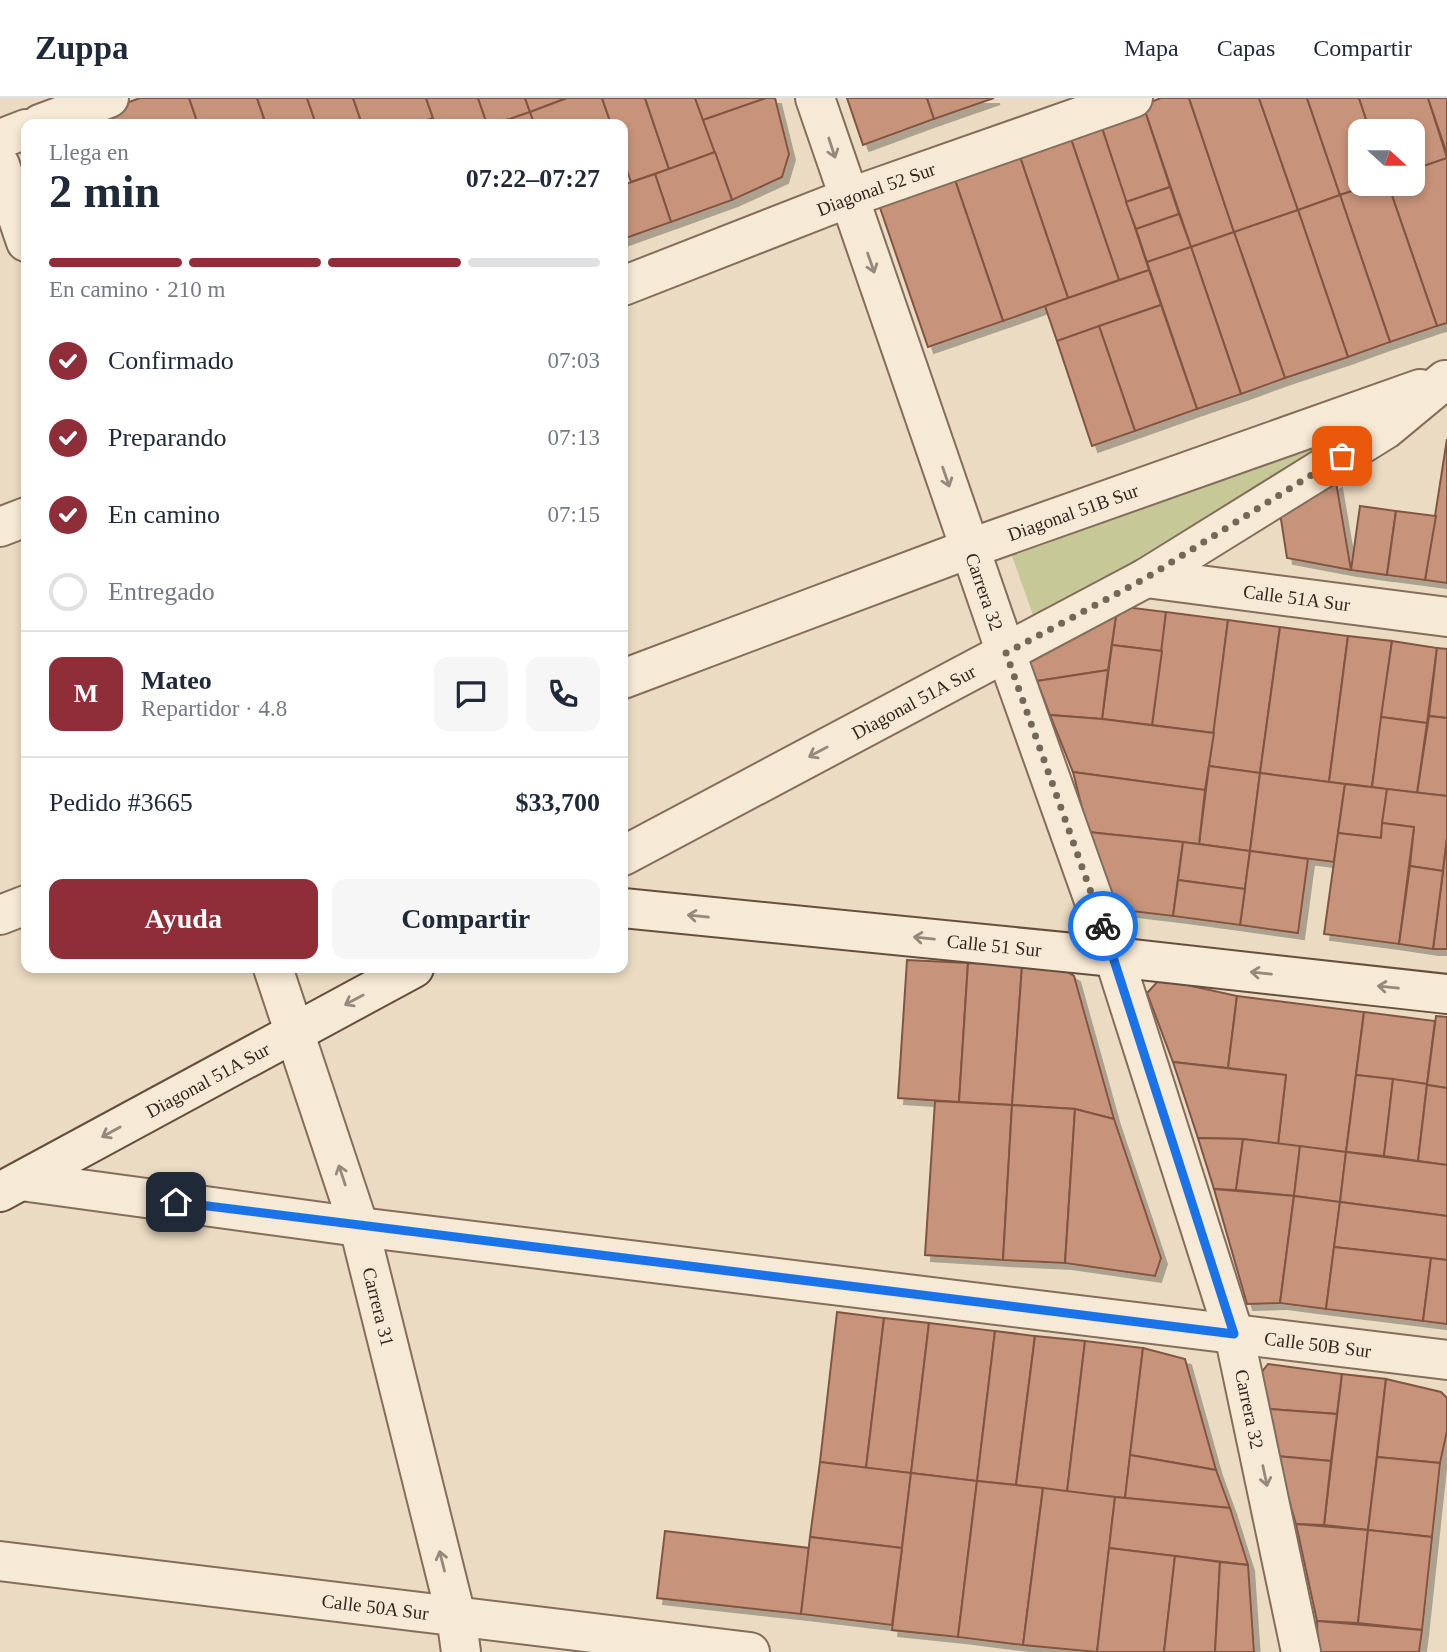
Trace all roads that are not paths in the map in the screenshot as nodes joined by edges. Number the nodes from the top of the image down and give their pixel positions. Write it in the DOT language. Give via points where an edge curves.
graph roads {
  1 [pos="109,98"];
  2 [pos="815,98"];
  3 [pos="1133,98"];
  4 [pos="53,119"];
  5 [pos="21,132"];
  6 [pos="0,139"];
  7 [pos="0,165"];
  8 [pos="849,198"];
  9 [pos="21,227"];
  10 [pos="628,284"];
  11 [pos="1446,380"];
  12 [pos="21,519"];
  13 [pos="0,527"];
  14 [pos="971,548"];
  15 [pos="1146,578"];
  16 [pos="1447,617"];
  17 [pos="1006,653"];
  18 [pos="628,678"];
  19 [pos="628,853"];
  20 [pos="21,907"];
  21 [pos="628,908"];
  22 [pos="0,915"];
  23 [pos="1114,957"];
  24 [pos="275,973"];
  25 [pos="405,973"];
  26 [pos="1447,994"];
  27 [pos="295,1031"];
  28 [pos="10,1186"];
  29 [pos="359,1227"];
  30 [pos="1234,1334"];
  31 [pos="1447,1360"];
  32 [pos="0,1561"];
  33 [pos="458,1634"];
  34 [pos="750,1652"];
  35 [pos="1301,1652"];
  1 -- 4 [label="street"];
  2 -- 8 [label="street, Carrera 32, one-way"];
  3 -- 8 [label="street, Diagonal 52 Sur"];
  5 -- 6 [label="street"];
  7 -- 9 [label="street"];
  8 -- 10 [label="street, Diagonal 52 Sur"];
  8 -- 14 [label="street, Carrera 32, one-way"];
  11 -- 14 [label="street, Diagonal 51B Sur"];
  11 -- 15 [label="street, Diagonal 51A Sur" via="1386,429"];
  12 -- 13 [label="street"];
  14 -- 17 [label="street, Carrera 32"];
  14 -- 18 [label="street, Diagonal 51B Sur"];
  15 -- 16 [label="street, Calle 51A Sur"];
  15 -- 17 [label="street, Diagonal 51A Sur"];
  17 -- 19 [label="street, Diagonal 51A Sur, one-way"];
  17 -- 23 [label="street, Carrera 32"];
  20 -- 22 [label="street"];
  23 -- 21 [label="street, Calle 51 Sur, one-way"];
  26 -- 23 [label="street, Calle 51 Sur, one-way"];
  23 -- 30 [label="street, Carrera 32"];
  24 -- 27 [label="street, Carrera 31"];
  25 -- 27 [label="street, Diagonal 51A Sur, one-way"];
  27 -- 28 [label="street, Diagonal 51A Sur, one-way"];
  29 -- 27 [label="street, Carrera 31, one-way"];
  28 -- 29 [label="street, Calle 50B Sur"];
  29 -- 30 [label="street, Calle 50B Sur"];
  33 -- 29 [label="street, Carrera 31, one-way"];
  30 -- 31 [label="street, Calle 50B Sur"];
  30 -- 35 [label="street, Carrera 32, one-way"];
  32 -- 33 [label="street, Calle 50A Sur"];
  33 -- 34 [label="street, Calle 50A Sur"];
}
